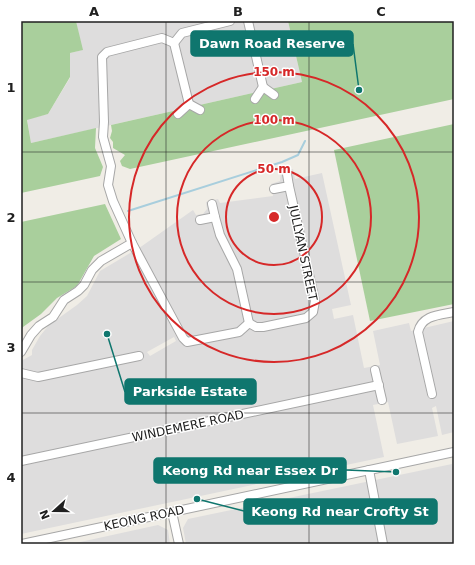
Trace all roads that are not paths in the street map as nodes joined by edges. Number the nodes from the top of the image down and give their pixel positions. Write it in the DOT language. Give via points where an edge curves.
graph roads {
  1 [pos="230,21"];
  2 [pos="248,21"];
  3 [pos="174,43"];
  4 [pos="263,87"];
  5 [pos="274,94"];
  6 [pos="255,99"];
  7 [pos="189,104"];
  8 [pos="200,110"];
  9 [pos="178,114"];
  10 [pos="287,174"];
  11 [pos="289,186"];
  12 [pos="274,189"];
  13 [pos="212,204"];
  14 [pos="215,217"];
  15 [pos="200,220"];
  16 [pos="132,243"];
  17 [pos="454,312"];
  18 [pos="249,323"];
  19 [pos="21,352"];
  20 [pos="138,356"];
  21 [pos="375,370"];
  22 [pos="21,372"];
  23 [pos="378,385"];
  24 [pos="432,394"];
  25 [pos="382,400"];
  26 [pos="454,452"];
  27 [pos="21,462"];
  28 [pos="369,470"];
  29 [pos="172,512"];
  30 [pos="22,544"];
  31 [pos="179,544"];
  32 [pos="383,544"];
  1 -- 3 [label="street" via="182,33"];
  2 -- 4 [label="street"];
  3 -- 7 [label="street"];
  3 -- 16 [label="street" via="162,38 107,52 102,57 102,129 111,166 108,185 119,217"];
  4 -- 5 [label="street"];
  4 -- 6 [label="street"];
  7 -- 8 [label="street"];
  7 -- 9 [label="street"];
  10 -- 11 [label="street, JULLYAN STREET"];
  11 -- 12 [label="street"];
  11 -- 18 [label="street, JULLYAN STREET" via="315,306 306,318 263,327"];
  13 -- 14 [label="street"];
  14 -- 15 [label="street"];
  14 -- 18 [label="street" via="220,235 237,269"];
  16 -- 18 [label="street" via="187,342 239,332"];
  16 -- 19 [label="street" via="92,270 84,285 64,300 53,317 39,326"];
  17 -- 24 [label="street" via="425,320 418,332"];
  20 -- 22 [label="street" via="38,377"];
  21 -- 23 [label="street"];
  23 -- 25 [label="street"];
  23 -- 27 [label="street, WINDEMERE ROAD"];
  26 -- 28 [label="street, KEONG ROAD"];
  28 -- 29 [label="street, KEONG ROAD"];
  28 -- 32 [label="street"];
  29 -- 30 [label="street, KEONG ROAD"];
  29 -- 31 [label="street"];
}
